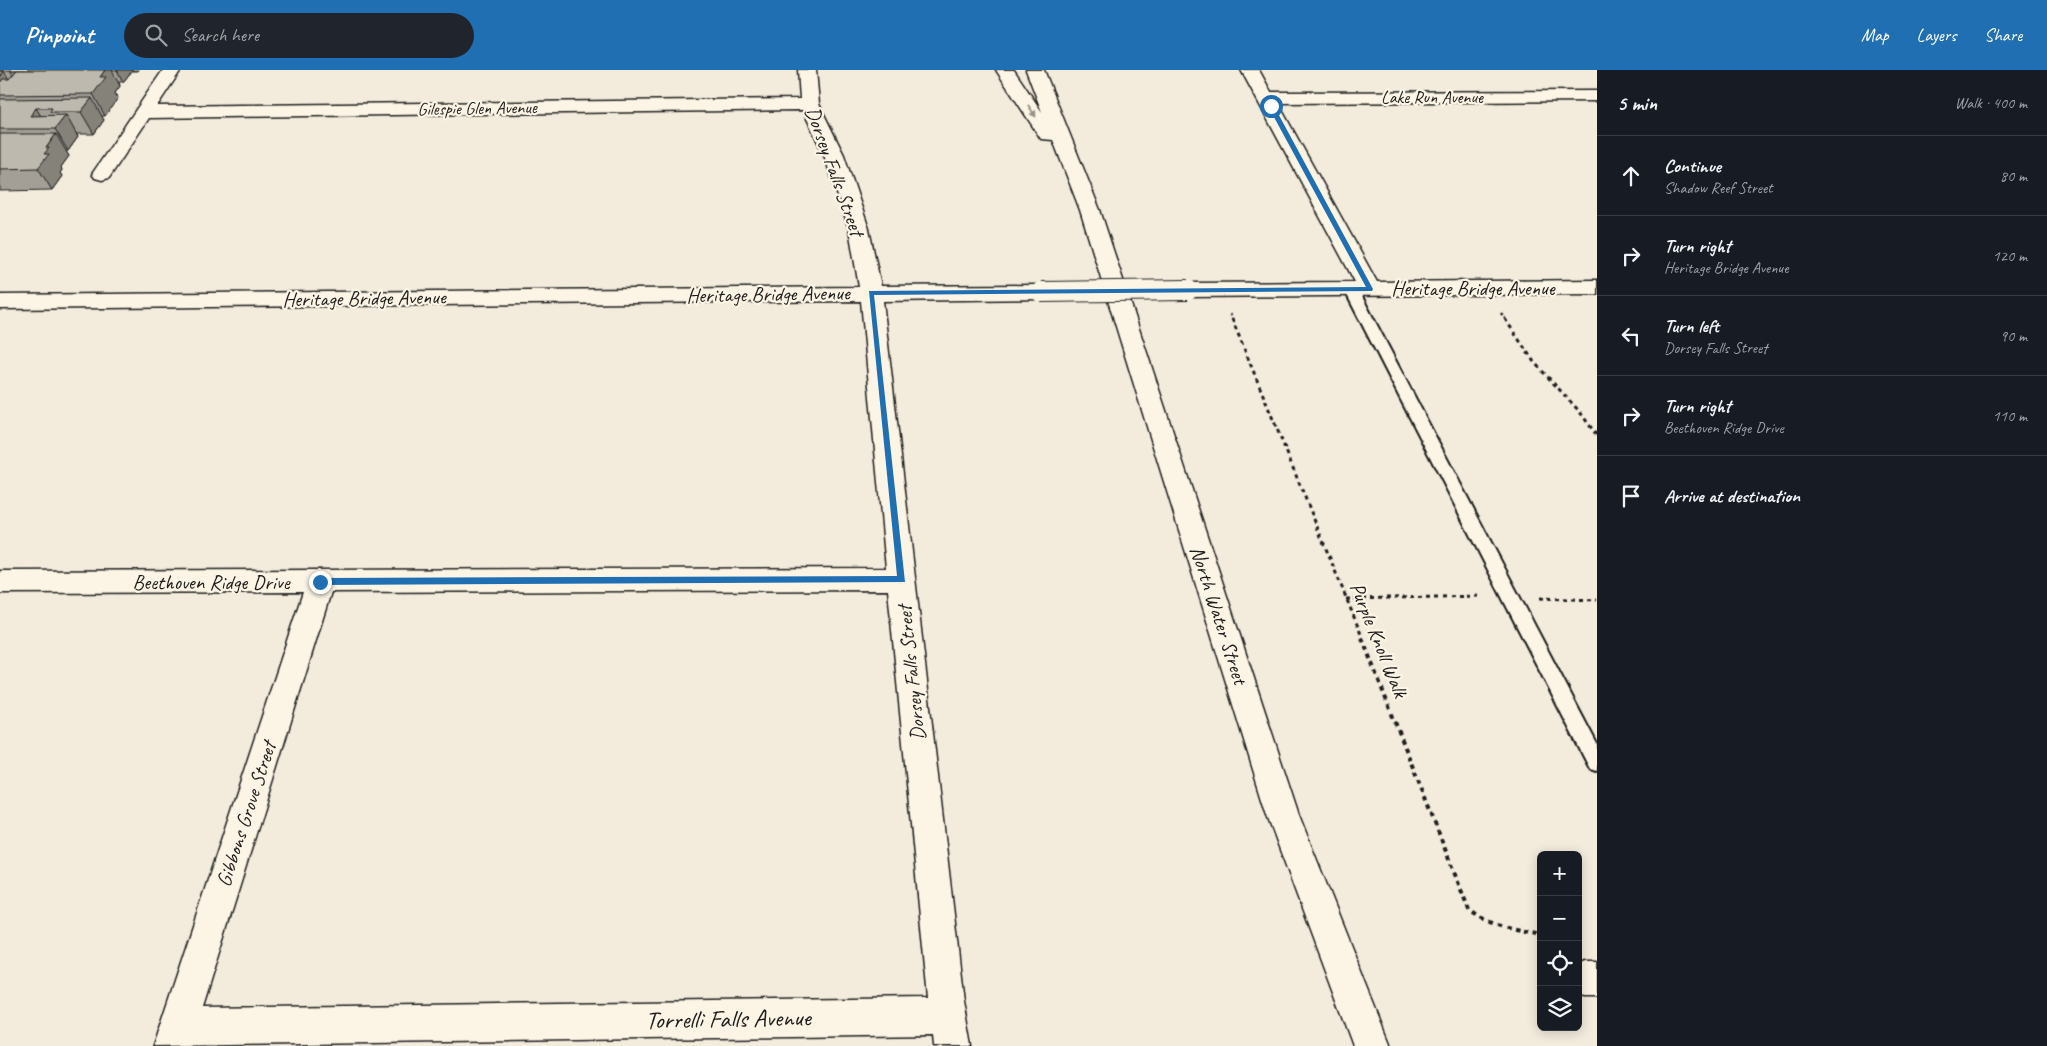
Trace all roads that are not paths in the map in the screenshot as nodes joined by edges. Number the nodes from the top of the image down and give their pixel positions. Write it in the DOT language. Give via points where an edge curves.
graph roads {
  1 [pos="172,70"];
  2 [pos="807,70"];
  3 [pos="1005,70"];
  4 [pos="1035,70"];
  5 [pos="1250,70"];
  6 [pos="1597,96"];
  7 [pos="1267,98"];
  8 [pos="810,104"];
  9 [pos="143,112"];
  10 [pos="102,174"];
  11 [pos="1078,180"];
  12 [pos="1597,288"];
  13 [pos="1361,289"];
  14 [pos="871,293"];
  15 [pos="0,302"];
  16 [pos="902,579"];
  17 [pos="0,582"];
  18 [pos="320,582"];
  19 [pos="1597,763"];
  20 [pos="951,1031"];
  21 [pos="175,1036"];
  22 [pos="1372,1046"];
  1 -- 9 [label="street"];
  2 -- 8 [label="street, Dorsey Falls Street"];
  3 -- 11 [label="street, North Water Street, one-way"];
  4 -- 11 [label="street, North Water Street"];
  5 -- 7 [label="street"];
  6 -- 7 [label="street, Lake Run Avenue"];
  7 -- 13 [label="street"];
  8 -- 9 [label="street, Gilespie Glen Avenue"];
  8 -- 14 [label="street, Dorsey Falls Street" via="834,155 859,229"];
  9 -- 10 [label="street"];
  11 -- 22 [label="street, North Water Street" via="1283,815"];
  12 -- 13 [label="street, Heritage Bridge Avenue"];
  13 -- 14 [label="street, Heritage Bridge Avenue, bridge"];
  13 -- 19 [label="lane"];
  14 -- 15 [label="street, Heritage Bridge Avenue"];
  14 -- 16 [label="street, Dorsey Falls Street"];
  16 -- 18 [label="street, Beethoven Ridge Drive"];
  16 -- 20 [label="street, Dorsey Falls Street" via="944,992"];
  17 -- 18 [label="street, Beethoven Ridge Drive"];
  18 -- 21 [label="street, Gibbons Grove Street"];
  20 -- 21 [label="street, Torrelli Falls Avenue"];
}
